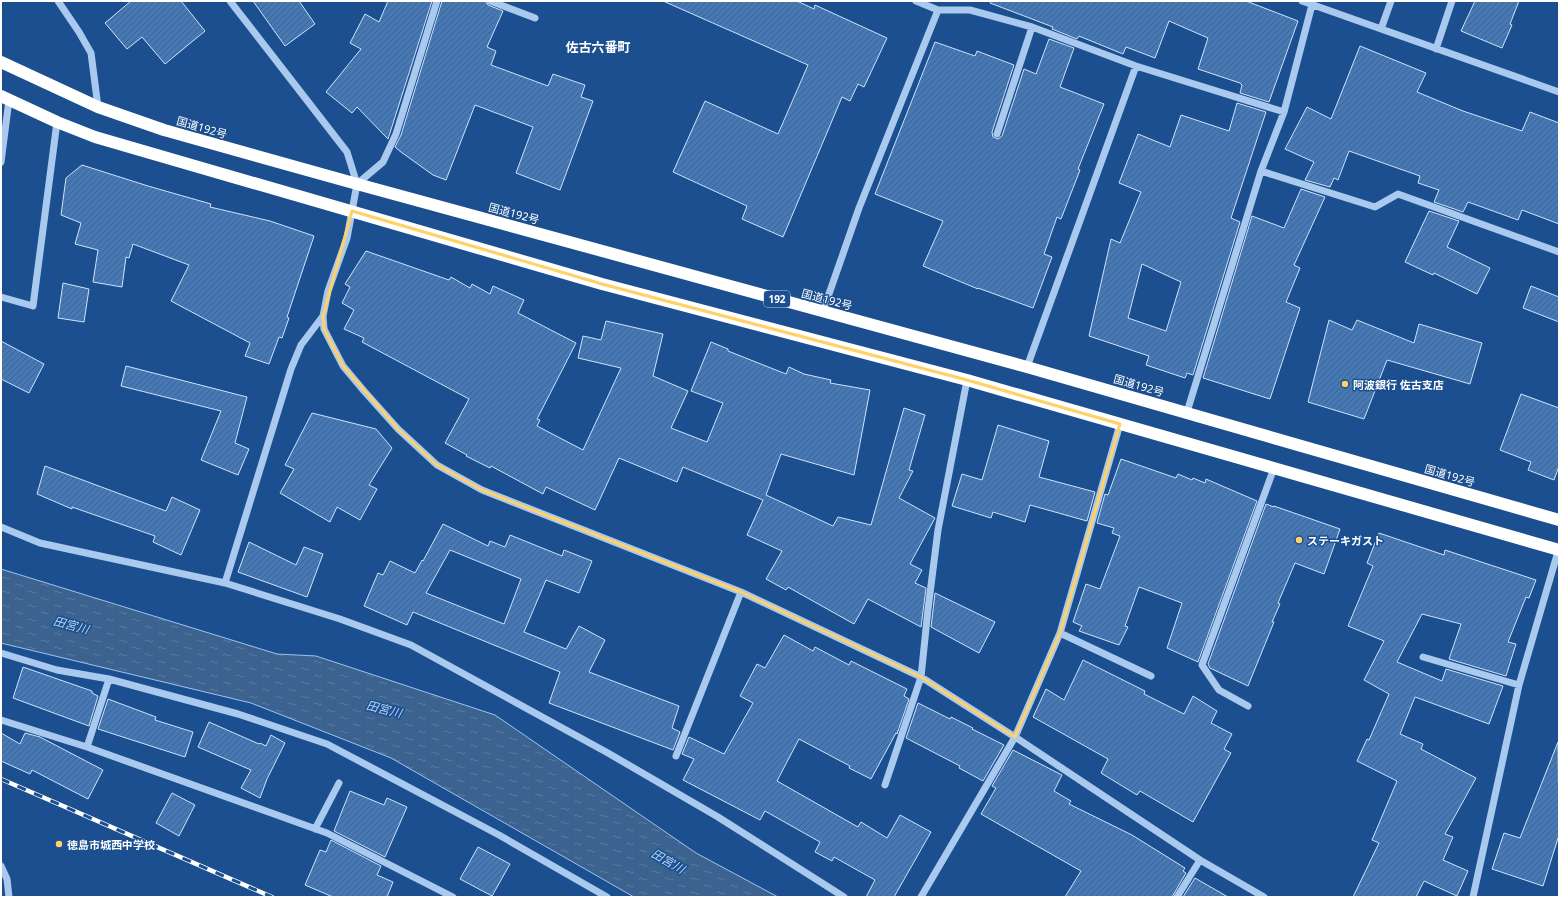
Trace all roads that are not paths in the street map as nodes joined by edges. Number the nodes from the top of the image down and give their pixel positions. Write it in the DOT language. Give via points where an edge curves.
graph roads {
  1 [pos="58,1"];
  2 [pos="230,1"];
  3 [pos="437,1"];
  4 [pos="490,1"];
  5 [pos="916,1"];
  6 [pos="1302,1"];
  7 [pos="1391,1"];
  8 [pos="1452,1"];
  9 [pos="1313,3"];
  10 [pos="938,10"];
  11 [pos="535,18"];
  12 [pos="1032,27"];
  13 [pos="1381,29"];
  14 [pos="1436,49"];
  15 [pos="1,62"];
  16 [pos="1136,66"];
  17 [pos="1559,92"];
  18 [pos="5,98"];
  19 [pos="98,107"];
  20 [pos="1284,112"];
  21 [pos="57,122"];
  22 [pos="997,134"];
  23 [pos="1,162"];
  24 [pos="1261,171"];
  25 [pos="357,184"];
  26 [pos="352,211"];
  27 [pos="1559,252"];
  28 [pos="1,297"];
  29 [pos="824,311"];
  30 [pos="323,316"];
  31 [pos="1027,367"];
  32 [pos="967,380"];
  33 [pos="1187,412"];
  34 [pos="1120,424"];
  35 [pos="1274,468"];
  36 [pos="1559,520"];
  37 [pos="1,527"];
  38 [pos="1559,549"];
  39 [pos="225,582"];
  40 [pos="741,592"];
  41 [pos="1060,633"];
  42 [pos="1,653"];
  43 [pos="1423,657"];
  44 [pos="1151,676"];
  45 [pos="921,677"];
  46 [pos="109,679"];
  47 [pos="1519,685"];
  48 [pos="1248,706"];
  49 [pos="1,720"];
  50 [pos="1015,737"];
  51 [pos="87,747"];
  52 [pos="676,756"];
  53 [pos="339,783"];
  54 [pos="885,785"];
  55 [pos="315,829"];
  56 [pos="1200,860"];
  57 [pos="1,866"];
  58 [pos="9,897"];
  59 [pos="453,897"];
  60 [pos="607,897"];
  61 [pos="844,897"];
  62 [pos="921,897"];
  63 [pos="1177,897"];
  64 [pos="1264,897"];
  65 [pos="1473,897"];
  1 -- 19 [label="street" via="91,53"];
  2 -- 25 [label="street" via="347,152"];
  3 -- 25 [label="street" via="396,134 383,162"];
  4 -- 11 [label="street"];
  5 -- 10 [label="street"];
  6 -- 9 [label="street"];
  7 -- 13 [label="street"];
  8 -- 14 [label="street"];
  9 -- 13 [label="street"];
  9 -- 20 [label="street"];
  10 -- 12 [label="street" via="970,10"];
  10 -- 29 [label="street" via="859,208"];
  12 -- 16 [label="street"];
  12 -- 22 [label="street"];
  13 -- 14 [label="street"];
  14 -- 17 [label="street"];
  15 -- 19 [label="highway, 国道192号 / 192"];
  16 -- 20 [label="street"];
  16 -- 31 [label="street"];
  18 -- 21 [label="highway"];
  18 -- 23 [label="street"];
  19 -- 25 [label="highway, 国道192号 / 192" via="164,130"];
  20 -- 24 [label="street"];
  21 -- 26 [label="highway" via="95,138"];
  21 -- 28 [label="street" via="33,306"];
  24 -- 27 [label="street" via="1375,207 1398,194"];
  24 -- 33 [label="street"];
  25 -- 26 [label="street"];
  25 -- 29 [label="highway, 国道192号 / 192"];
  26 -- 30 [label="street" via="347,238 328,291"];
  26 -- 32 [label="highway" via="602,284"];
  29 -- 31 [label="highway, 国道192号 / 192"];
  30 -- 39 [label="street" via="301,345 291,369"];
  30 -- 40 [label="street" via="324,329 343,366 398,429 438,465 482,490"];
  31 -- 33 [label="highway, 国道192号 / 192"];
  32 -- 34 [label="highway"];
  32 -- 45 [label="street" via="938,530"];
  33 -- 36 [label="highway, 国道192号 / 192"];
  34 -- 35 [label="highway"];
  34 -- 41 [label="street"];
  35 -- 38 [label="highway"];
  35 -- 48 [label="street" via="1202,665 1219,690"];
  37 -- 39 [label="street" via="40,542"];
  38 -- 47 [label="street"];
  39 -- 61 [label="street" via="411,645 698,805"];
  40 -- 45 [label="street"];
  40 -- 52 [label="street"];
  41 -- 44 [label="street"];
  41 -- 50 [label="street"];
  42 -- 46 [label="street" via="57,670"];
  43 -- 47 [label="street"];
  45 -- 50 [label="street"];
  45 -- 54 [label="street"];
  46 -- 51 [label="street"];
  46 -- 60 [label="street" via="238,714 328,744"];
  47 -- 65 [label="street"];
  49 -- 51 [label="street"];
  50 -- 56 [label="street"];
  50 -- 62 [label="street"];
  51 -- 55 [label="street"];
  53 -- 55 [label="street"];
  55 -- 59 [label="street"];
  56 -- 63 [label="street"];
  56 -- 64 [label="street"];
  57 -- 58 [label="street" via="7,879"];
}
